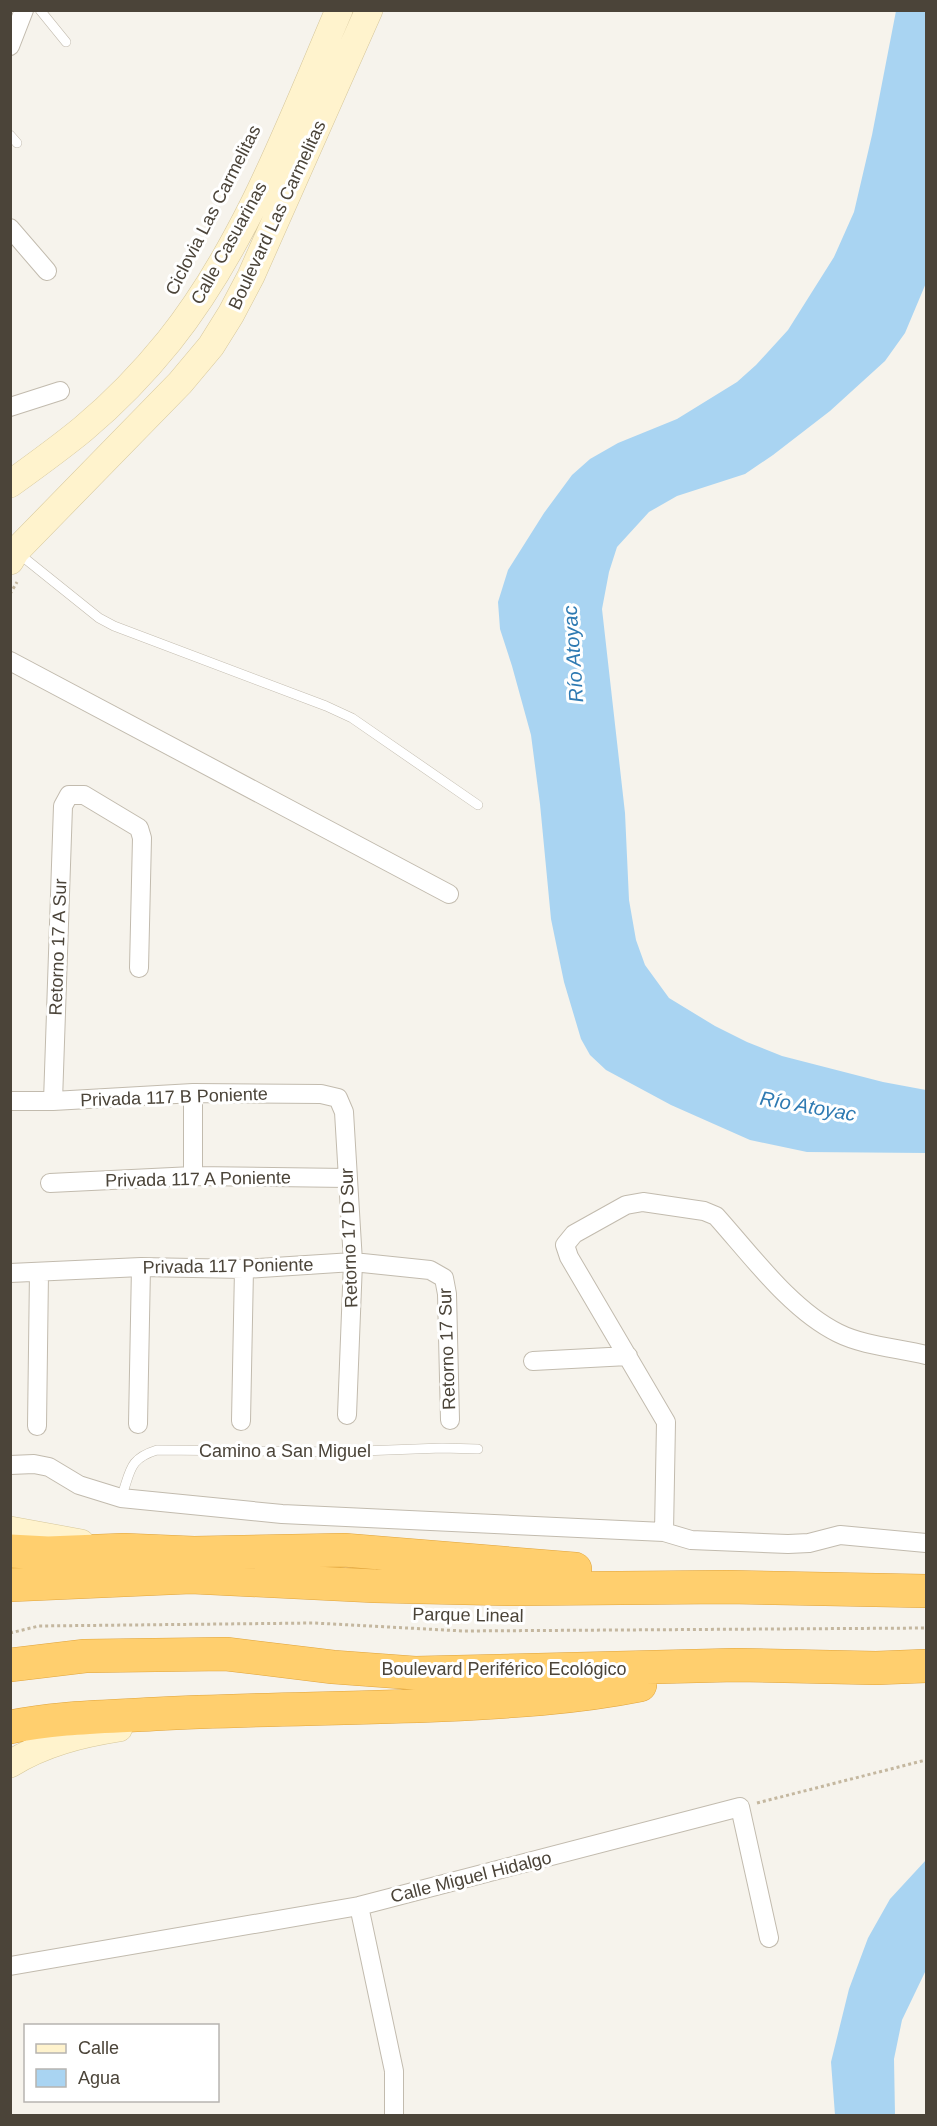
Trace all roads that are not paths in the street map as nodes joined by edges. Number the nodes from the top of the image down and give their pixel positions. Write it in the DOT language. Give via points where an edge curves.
graph roads {
  1 [pos="24,10"];
  2 [pos="40,10"];
  3 [pos="339,10"];
  4 [pos="369,10"];
  5 [pos="66,42"];
  6 [pos="10,46"];
  7 [pos="10,135"];
  8 [pos="17,143"];
  9 [pos="10,228"];
  10 [pos="47,271"];
  11 [pos="60,391"];
  12 [pos="110,404"];
  13 [pos="10,407"];
  14 [pos="121,446"];
  15 [pos="10,484"];
  16 [pos="13,556"];
  17 [pos="10,662"];
  18 [pos="478,806"];
  19 [pos="449,894"];
  20 [pos="139,968"];
  21 [pos="193,1093"];
  22 [pos="338,1098"];
  23 [pos="10,1101"];
  24 [pos="53,1101"];
  25 [pos="193,1176"];
  26 [pos="347,1178"];
  27 [pos="50,1183"];
  28 [pos="353,1262"];
  29 [pos="141,1267"];
  30 [pos="244,1269"];
  31 [pos="39,1272"];
  32 [pos="10,1273"];
  33 [pos="444,1278"];
  34 [pos="927,1354"];
  35 [pos="628,1356"];
  36 [pos="533,1360"];
  37 [pos="347,1415"];
  38 [pos="450,1420"];
  39 [pos="241,1421"];
  40 [pos="138,1424"];
  41 [pos="37,1426"];
  42 [pos="478,1449"];
  43 [pos="10,1465"];
  44 [pos="121,1498"];
  45 [pos="10,1530"];
  46 [pos="664,1532"];
  47 [pos="927,1543"];
  48 [pos="124,1550"];
  49 [pos="10,1551"];
  50 [pos="10,1585"];
  51 [pos="727,1587"];
  52 [pos="927,1591"];
  53 [pos="10,1665"];
  54 [pos="736,1665"];
  55 [pos="927,1666"];
  56 [pos="252,1709"];
  57 [pos="10,1726"];
  58 [pos="10,1764"];
  59 [pos="358,1905"];
  60 [pos="769,1938"];
  61 [pos="10,1966"];
  62 [pos="394,2115"];
  1 -- 6 [label="street"];
  2 -- 5 [label="lane"];
  3 -- 12 [label="main road, Calle Casuarinas" via="263,183 224,259 168,342"];
  4 -- 14 [label="main road, Boulevard Las Carmelitas" via="231,314 211,346"];
  7 -- 8 [label="lane"];
  9 -- 10 [label="street"];
  11 -- 13 [label="street"];
  12 -- 14 [label="main road" via="120,406 130,417"];
  12 -- 15 [label="main road, Calle Casuarinas"];
  14 -- 16 [label="main road, Boulevard Las Carmelitas"];
  16 -- 18 [label="lane" via="114,626 352,718"];
  17 -- 19 [label="street"];
  20 -- 24 [label="street, Retorno 17 A Sur" via="139,828 84,795 69,795 63,806"];
  21 -- 22 [label="street, Privada 117 B Poniente" via="321,1094"];
  21 -- 24 [label="street, Privada 117 B Poniente"];
  21 -- 25 [label="street"];
  22 -- 26 [label="street, Retorno 17 D Sur" via="344,1112"];
  23 -- 24 [label="street, Privada 117 B Poniente"];
  25 -- 26 [label="street, Privada 117 A Poniente"];
  25 -- 27 [label="street, Privada 117 A Poniente"];
  26 -- 28 [label="street, Retorno 17 D Sur"];
  28 -- 30 [label="street, Privada 117 Poniente"];
  28 -- 33 [label="street, Privada 117 Poniente" via="430,1270"];
  28 -- 37 [label="street, Retorno 17 D Sur"];
  29 -- 30 [label="street, Privada 117 Poniente"];
  29 -- 31 [label="street, Privada 117 Poniente"];
  29 -- 40 [label="street"];
  30 -- 39 [label="street"];
  31 -- 32 [label="street, Privada 117 Poniente"];
  31 -- 41 [label="street"];
  33 -- 38 [label="street, Retorno 17 Sur"];
  34 -- 35 [label="street" via="839,1334 794,1302 716,1216 643,1202 626,1204 574,1234 565,1245"];
  35 -- 36 [label="street"];
  35 -- 46 [label="street" via="666,1422"];
  42 -- 44 [label="lane, Camino a San Miguel" via="158,1450 134,1462"];
  43 -- 44 [label="street" via="49,1467 79,1485"];
  44 -- 46 [label="street" via="282,1514"];
  45 -- 48 [label="main road"];
  46 -- 47 [label="street" via="691,1540 788,1544 840,1535"];
  48 -- 49 [label="highway"];
  48 -- 51 [label="highway" via="344,1550 640,1575"];
  50 -- 51 [label="highway" via="191,1577 502,1589"];
  51 -- 52 [label="highway"];
  53 -- 54 [label="highway, Boulevard Periférico Ecológico" via="85,1656 226,1654 415,1673"];
  54 -- 55 [label="highway, Boulevard Periférico Ecológico"];
  54 -- 56 [label="highway" via="630,1687 497,1702"];
  56 -- 57 [label="highway" via="60,1719"];
  56 -- 58 [label="main road" via="89,1733 52,1743"];
  59 -- 60 [label="street, Calle Miguel Hidalgo" via="740,1808"];
  59 -- 61 [label="street, Calle Miguel Hidalgo"];
  59 -- 62 [label="street" via="394,2071"];
}
